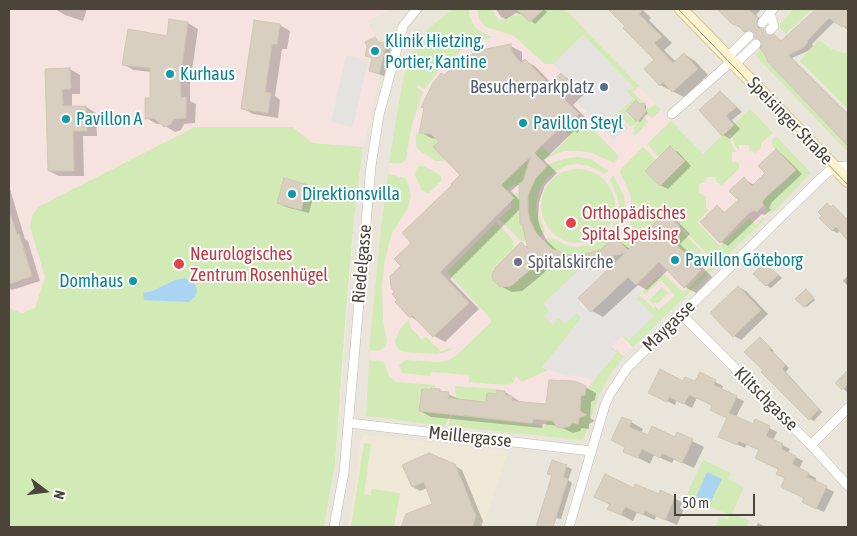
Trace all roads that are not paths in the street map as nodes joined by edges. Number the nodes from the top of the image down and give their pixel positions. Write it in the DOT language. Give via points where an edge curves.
graph roads {
  1 [pos="418,9"];
  2 [pos="681,9"];
  3 [pos="772,12"];
  4 [pos="762,23"];
  5 [pos="770,30"];
  6 [pos="749,36"];
  7 [pos="756,44"];
  8 [pos="732,61"];
  9 [pos="672,114"];
  10 [pos="848,166"];
  11 [pos="834,167"];
  12 [pos="848,181"];
  13 [pos="681,314"];
  14 [pos="848,408"];
  15 [pos="349,423"];
  16 [pos="811,445"];
  17 [pos="591,451"];
  18 [pos="848,486"];
  19 [pos="334,527"];
  20 [pos="569,527"];
  1 -- 15 [label="street, Riedelgasse" via="403,26 379,115"];
  2 -- 8 [label="main road, Speisinger Straße"];
  3 -- 4 [label="street"];
  3 -- 5 [label="street" via="774,26"];
  6 -- 8 [label="street"];
  7 -- 8 [label="street"];
  8 -- 9 [label="street"];
  8 -- 11 [label="main road, Speisinger Straße"];
  10 -- 11 [label="street"];
  11 -- 12 [label="main road, Speisinger Straße"];
  11 -- 13 [label="street, Maygasse"];
  13 -- 16 [label="street, Klitschgasse"];
  13 -- 17 [label="street, Maygasse" via="619,379 605,406"];
  14 -- 16 [label="street"];
  15 -- 17 [label="street, Meillergasse"];
  15 -- 19 [label="street, Riedelgasse"];
  16 -- 18 [label="street, Klitschgasse"];
  17 -- 20 [label="street, Maygasse"];
}
